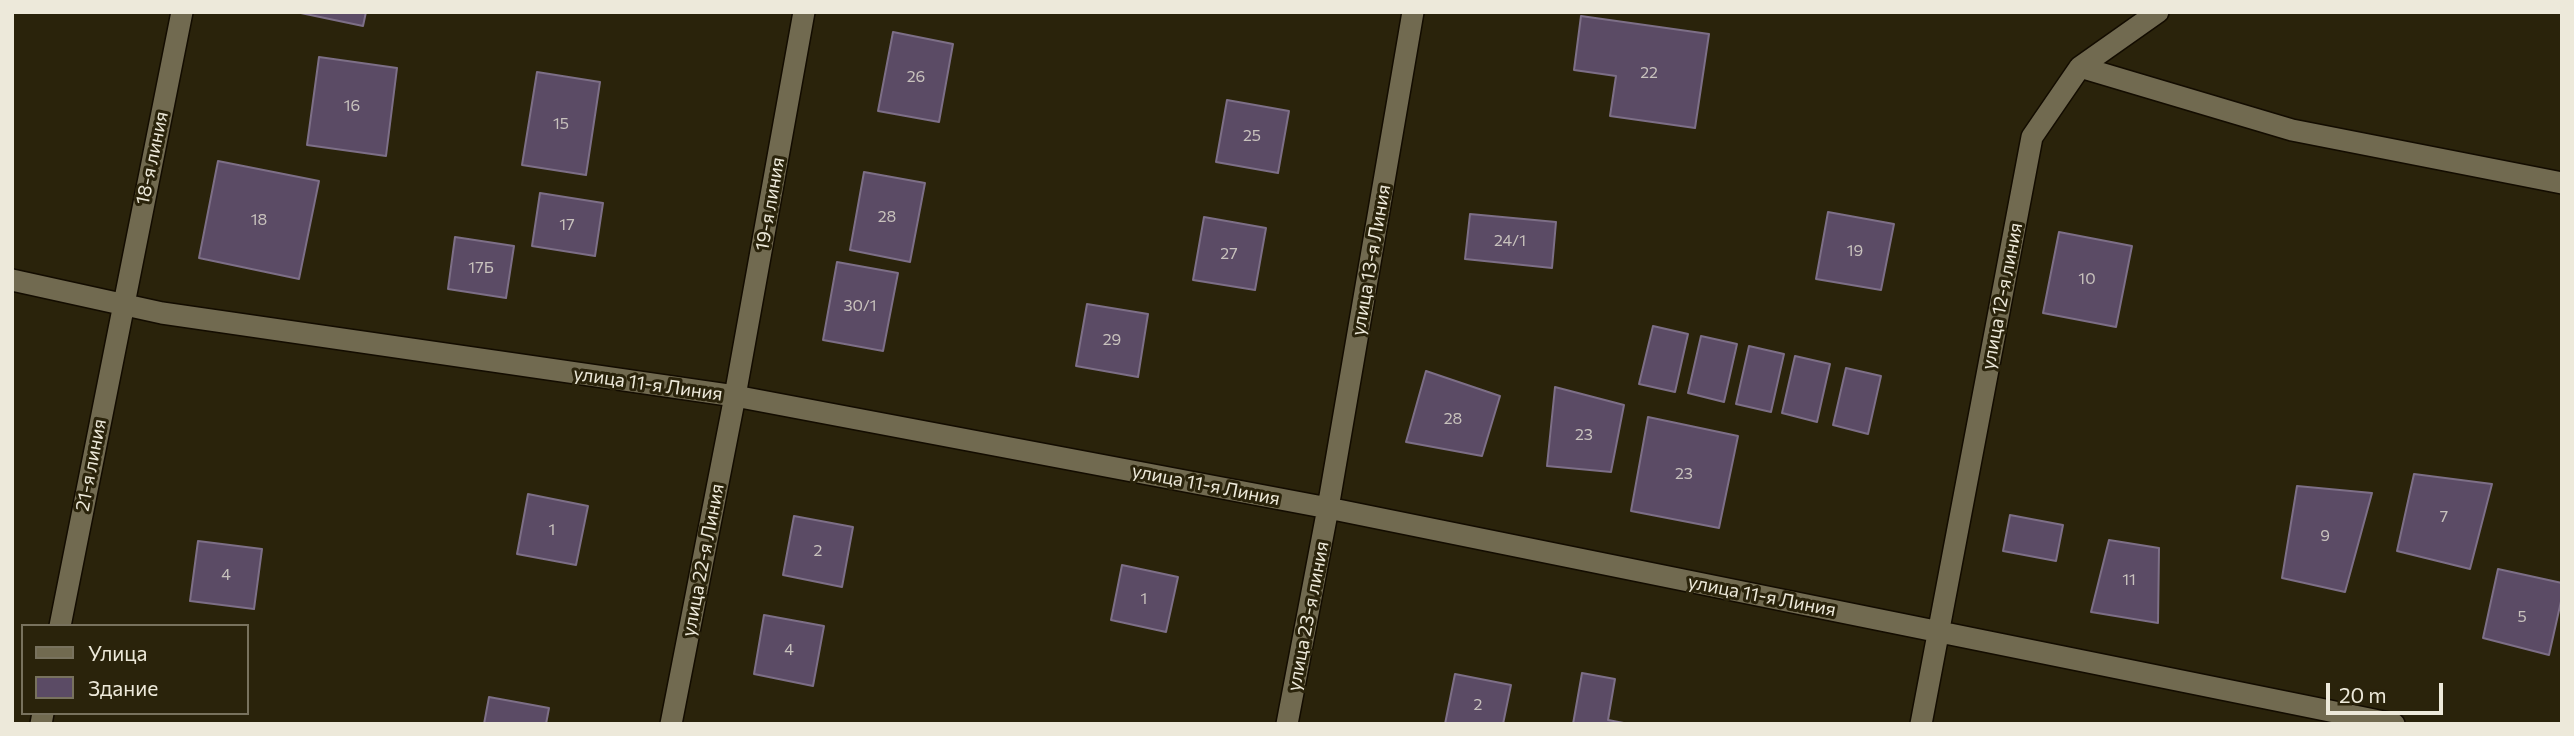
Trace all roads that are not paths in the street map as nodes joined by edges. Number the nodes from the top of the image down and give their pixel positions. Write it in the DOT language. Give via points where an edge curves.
graph roads {
  1 [pos="182,12"];
  2 [pos="804,12"];
  3 [pos="1413,12"];
  4 [pos="2158,12"];
  5 [pos="2080,67"];
  6 [pos="2562,183"];
  7 [pos="12,280"];
  8 [pos="122,304"];
  9 [pos="736,396"];
  10 [pos="1328,508"];
  11 [pos="60,624"];
  12 [pos="1938,631"];
  13 [pos="671,724"];
  14 [pos="1287,724"];
  15 [pos="1922,724"];
  16 [pos="2394,724"];
  1 -- 8 [label="street, 18-я линия"];
  2 -- 9 [label="street, 19-я линия"];
  3 -- 10 [label="street, улица 13-я Линия"];
  4 -- 5 [label="street, улица 12-я линия"];
  5 -- 6 [label="street" via="2292,130"];
  5 -- 12 [label="street, улица 12-я линия" via="2032,137"];
  7 -- 8 [label="street, улица 11-я Линия"];
  8 -- 9 [label="street, улица 11-я Линия"];
  8 -- 11 [label="street, 21-я линия"];
  9 -- 10 [label="street, улица 11-я Линия"];
  9 -- 13 [label="street, улица 22-я Линия"];
  10 -- 12 [label="street, улица 11-я Линия"];
  10 -- 14 [label="street, улица 23-я линия"];
  12 -- 15 [label="street, улица 12-я линия"];
  12 -- 16 [label="street, улица 11-я Линия"];
}
